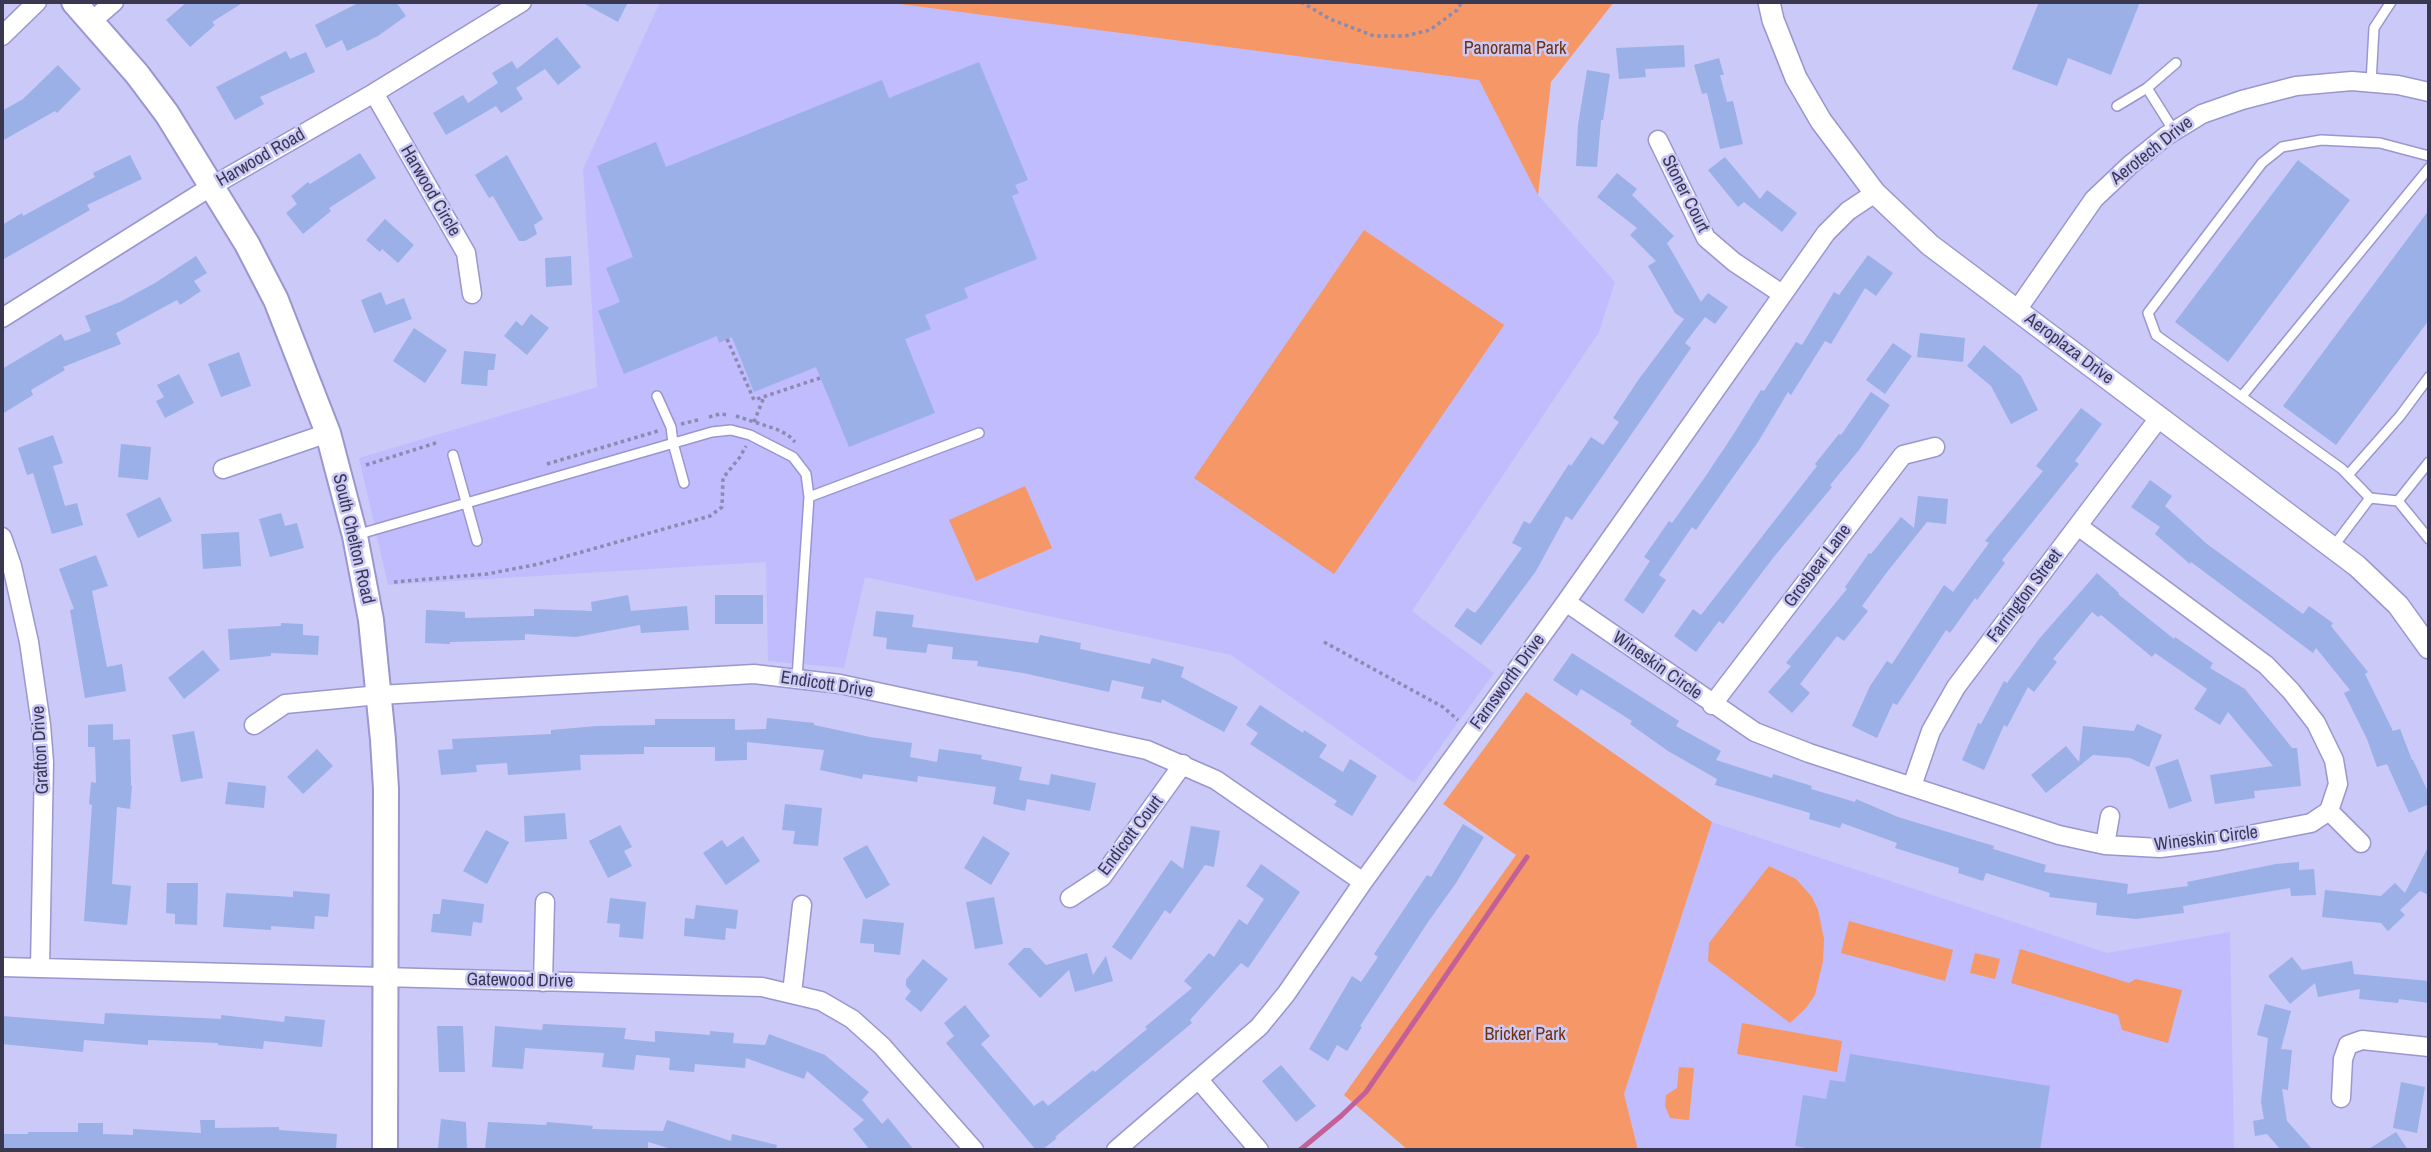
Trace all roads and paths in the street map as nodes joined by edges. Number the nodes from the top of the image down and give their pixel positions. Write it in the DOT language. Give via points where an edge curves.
graph roads {
  1 [pos="37,2"];
  2 [pos="74,2"];
  3 [pos="114,2"];
  4 [pos="522,2"];
  5 [pos="1301,2"];
  6 [pos="1462,2"];
  7 [pos="1769,2"];
  8 [pos="2390,2"];
  9 [pos="92,21"];
  10 [pos="2,36"];
  11 [pos="2176,63"];
  12 [pos="2371,83"];
  13 [pos="2147,88"];
  14 [pos="2429,92"];
  15 [pos="374,93"];
  16 [pos="2118,106"];
  17 [pos="2174,131"];
  18 [pos="1658,140"];
  19 [pos="2429,156"];
  20 [pos="2429,168"];
  21 [pos="212,187"];
  22 [pos="1875,193"];
  23 [pos="472,294"];
  24 [pos="1782,294"];
  25 [pos="2017,310"];
  26 [pos="2,318"];
  27 [pos="727,339"];
  28 [pos="2429,376"];
  29 [pos="820,378"];
  30 [pos="2242,396"];
  31 [pos="657,397"];
  32 [pos="764,397"];
  33 [pos="2159,418"];
  34 [pos="755,421"];
  35 [pos="671,427"];
  36 [pos="328,433"];
  37 [pos="979,433"];
  38 [pos="750,435"];
  39 [pos="439,442"];
  40 [pos="673,443"];
  41 [pos="1935,447"];
  42 [pos="802,450"];
  43 [pos="453,455"];
  44 [pos="2429,462"];
  45 [pos="366,466"];
  46 [pos="538,466"];
  47 [pos="223,470"];
  48 [pos="2348,475"];
  49 [pos="684,484"];
  50 [pos="809,497"];
  51 [pos="2370,498"];
  52 [pos="2398,501"];
  53 [pos="466,504"];
  54 [pos="2078,526"];
  55 [pos="355,536"];
  56 [pos="2,537"];
  57 [pos="2429,539"];
  58 [pos="477,541"];
  59 [pos="2333,547"];
  60 [pos="394,582"];
  61 [pos="1566,602"];
  62 [pos="1324,642"];
  63 [pos="2429,648"];
  64 [pos="797,678"];
  65 [pos="379,695"];
  66 [pos="1712,705"];
  67 [pos="1460,722"];
  68 [pos="254,725"];
  69 [pos="1183,764"];
  70 [pos="1912,786"];
  71 [pos="2329,811"];
  72 [pos="2110,816"];
  73 [pos="2361,843"];
  74 [pos="2105,845"];
  75 [pos="1363,882"];
  76 [pos="1070,898"];
  77 [pos="545,902"];
  78 [pos="802,905"];
  79 [pos="2,967"];
  80 [pos="40,968"];
  81 [pos="384,978"];
  82 [pos="543,982"];
  83 [pos="792,993"];
  84 [pos="2429,1047"];
  85 [pos="1199,1080"];
  86 [pos="2341,1097"];
  87 [pos="385,1150"];
  88 [pos="974,1150"];
  89 [pos="1116,1150"];
  90 [pos="1259,1150"];
  1 -- 10 [label="street"];
  2 -- 9 [label="main road, South Chelton Road"];
  3 -- 9 [label="street"];
  4 -- 15 [label="street, Harwood Road"];
  5 -- 6 [label="path" via="1374,36 1430,30"];
  7 -- 22 [label="street, Aeroplaza Drive" via="1797,78 1821,121"];
  8 -- 12 [label="lane" via="2374,28"];
  9 -- 21 [label="main road, South Chelton Road" via="167,114"];
  11 -- 13 [label="lane"];
  12 -- 14 [label="street, Aerotech Drive"];
  12 -- 17 [label="street, Aerotech Drive" via="2296,86 2202,114"];
  13 -- 16 [label="lane"];
  13 -- 17 [label="lane"];
  15 -- 21 [label="street, Harwood Road"];
  15 -- 23 [label="street, Harwood Circle" via="466,253"];
  17 -- 25 [label="street, Aerotech Drive" via="2094,199"];
  18 -- 24 [label="street, Stoner Court" via="1706,238"];
  19 -- 30 [label="lane" via="2380,143 2321,140 2283,147 2262,163 2148,313 2157,335"];
  20 -- 30 [label="lane"];
  21 -- 26 [label="street, Harwood Road"];
  21 -- 36 [label="main road, South Chelton Road" via="276,300"];
  22 -- 24 [label="street, Farnsworth Drive" via="1826,233"];
  22 -- 25 [label="street, Aeroplaza Drive" via="1930,245"];
  24 -- 61 [label="street, Farnsworth Drive"];
  25 -- 33 [label="street, Aeroplaza Drive"];
  27 -- 32 [label="path" via="754,400"];
  28 -- 48 [label="lane"];
  29 -- 32 [label="path"];
  30 -- 48 [label="lane"];
  31 -- 35 [label="lane"];
  32 -- 34 [label="path"];
  33 -- 54 [label="street, Farrington Street"];
  33 -- 59 [label="street, Aeroplaza Drive"];
  34 -- 35 [label="path" via="720,415"];
  34 -- 38 [label="path"];
  34 -- 42 [label="path" via="789,435"];
  35 -- 40 [label="lane"];
  35 -- 46 [label="path"];
  36 -- 47 [label="street"];
  36 -- 55 [label="main road, South Chelton Road"];
  37 -- 50 [label="lane"];
  38 -- 40 [label="lane" via="731,430"];
  38 -- 50 [label="lane" via="793,457 806,474"];
  38 -- 60 [label="path" via="723,478 722,506 710,516 539,564 487,574"];
  39 -- 45 [label="path"];
  40 -- 49 [label="lane"];
  40 -- 53 [label="lane"];
  41 -- 66 [label="street, Grosbear Lane" via="1903,455"];
  43 -- 53 [label="lane"];
  44 -- 52 [label="lane"];
  48 -- 51 [label="lane"];
  50 -- 64 [label="lane"];
  51 -- 52 [label="lane"];
  51 -- 59 [label="lane"];
  52 -- 57 [label="lane"];
  53 -- 55 [label="lane"];
  53 -- 58 [label="lane"];
  54 -- 70 [label="street, Farrington Street" via="1956,687 1931,731"];
  54 -- 71 [label="street" via="2266,665 2291,691 2316,723 2333,760 2338,784"];
  55 -- 65 [label="main road, South Chelton Road"];
  56 -- 80 [label="street, Grafton Drive" via="29,642 41,725"];
  59 -- 63 [label="street, Aeroplaza Drive" via="2398,605"];
  61 -- 66 [label="street, Wineskin Circle"];
  61 -- 75 [label="street, Farnsworth Drive"];
  62 -- 67 [label="path" via="1443,707"];
  64 -- 65 [label="street, Endicott Drive" via="754,674"];
  64 -- 69 [label="street, Endicott Drive" via="1147,750"];
  65 -- 68 [label="street, Endicott Drive" via="285,704"];
  65 -- 81 [label="main road, South Chelton Road" via="386,789"];
  66 -- 70 [label="street, Wineskin Circle" via="1755,732"];
  69 -- 75 [label="street, Endicott Drive" via="1216,780"];
  69 -- 76 [label="street, Endicott Court" via="1102,877"];
  70 -- 74 [label="street, Wineskin Circle" via="2059,835"];
  71 -- 73 [label="street"];
  71 -- 74 [label="street, Wineskin Circle" via="2311,823 2218,841 2160,848"];
  72 -- 74 [label="street"];
  75 -- 85 [label="street, Farnsworth Drive" via="1259,1027"];
  77 -- 82 [label="street"];
  78 -- 83 [label="street"];
  79 -- 80 [label="street, Gatewood Drive"];
  80 -- 81 [label="street, Gatewood Drive"];
  81 -- 82 [label="street, Gatewood Drive"];
  81 -- 87 [label="main road, South Chelton Road"];
  82 -- 83 [label="street, Gatewood Drive" via="762,987"];
  83 -- 88 [label="street, Gatewood Drive" via="821,1001 852,1019 882,1046"];
  84 -- 86 [label="street" via="2362,1040 2348,1045"];
  85 -- 89 [label="street, Farnsworth Drive"];
  85 -- 90 [label="street"];
}
